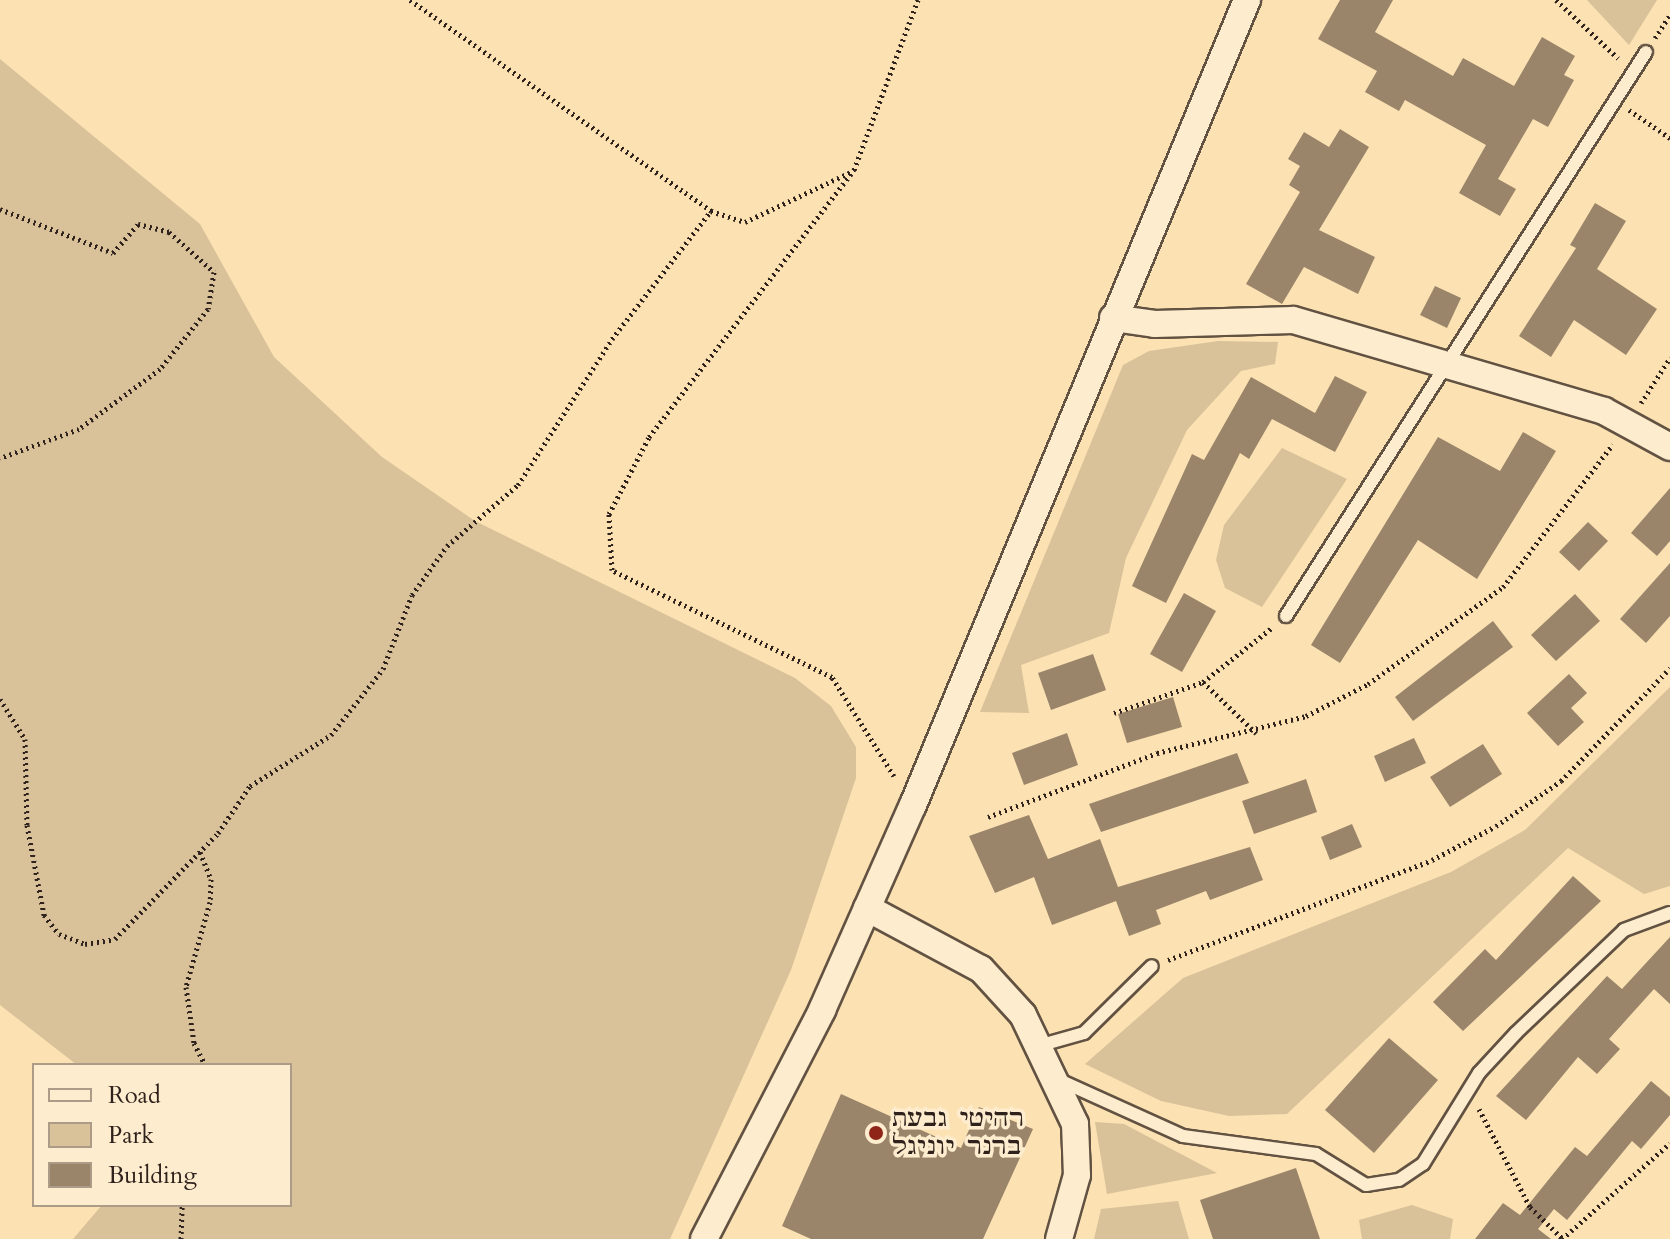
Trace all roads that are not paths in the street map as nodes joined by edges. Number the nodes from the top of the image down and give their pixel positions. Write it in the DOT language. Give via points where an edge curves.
graph roads {
  1 [pos="1247,0"];
  2 [pos="1646,52"];
  3 [pos="1113,318"];
  4 [pos="1444,367"];
  5 [pos="1670,447"];
  6 [pos="1286,616"];
  7 [pos="867,908"];
  8 [pos="1670,913"];
  9 [pos="1152,966"];
  10 [pos="1038,1046"];
  11 [pos="1052,1077"];
  12 [pos="704,1239"];
  13 [pos="1059,1239"];
  1 -- 3 [label="street"];
  2 -- 4 [label="lane"];
  3 -- 4 [label="street" via="1155,324 1293,320"];
  3 -- 7 [label="street"];
  4 -- 5 [label="street" via="1627,424"];
  4 -- 6 [label="lane"];
  7 -- 10 [label="street" via="981,969 1023,1015"];
  7 -- 12 [label="street"];
  8 -- 11 [label="lane" via="1624,930 1516,1033 1467,1092 1423,1164 1399,1180 1366,1185 1316,1154 1183,1136"];
  9 -- 10 [label="lane" via="1084,1033"];
  10 -- 11 [label="street"];
  11 -- 13 [label="street" via="1075,1124 1077,1175"];
}
